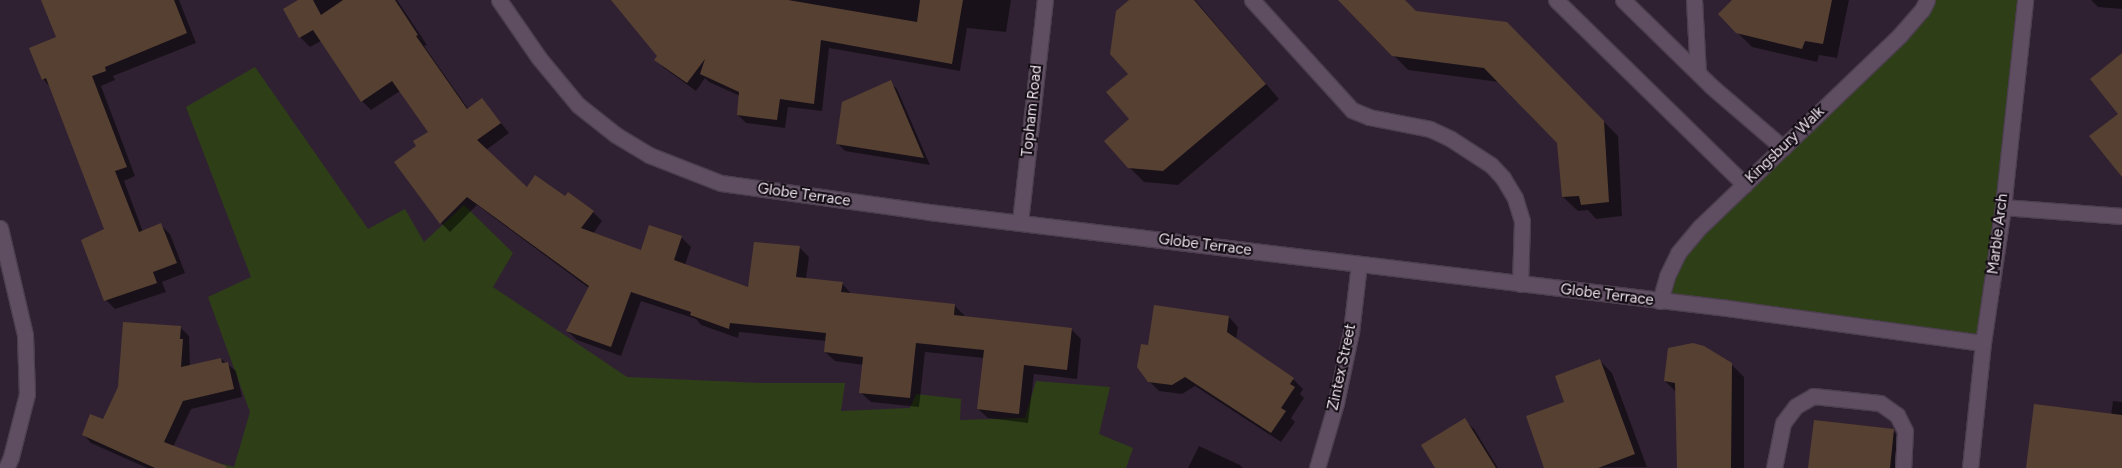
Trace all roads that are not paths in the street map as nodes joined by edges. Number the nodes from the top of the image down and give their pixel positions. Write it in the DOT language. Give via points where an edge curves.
graph roads {
  1 [pos="499,0"];
  2 [pos="1045,0"];
  3 [pos="1252,0"];
  4 [pos="1556,0"];
  5 [pos="1623,0"];
  6 [pos="1694,0"];
  7 [pos="1927,0"];
  8 [pos="2024,0"];
  9 [pos="1698,74"];
  10 [pos="1783,148"];
  11 [pos="1745,185"];
  12 [pos="2003,207"];
  13 [pos="2122,216"];
  14 [pos="1020,222"];
  15 [pos="0,228"];
  16 [pos="1359,264"];
  17 [pos="1520,284"];
  18 [pos="1660,301"];
  19 [pos="1983,343"];
  20 [pos="6,468"];
  21 [pos="1317,468"];
  22 [pos="1774,468"];
  23 [pos="1902,468"];
  24 [pos="1970,468"];
  1 -- 14 [label="street, Globe Terrace" via="539,58 578,104 616,135 649,155 721,183"];
  2 -- 14 [label="street, Topham Road"];
  3 -- 17 [label="street" via="1352,110 1369,117 1430,129 1491,165 1515,198 1522,221"];
  4 -- 11 [label="street"];
  5 -- 9 [label="street"];
  6 -- 9 [label="street"];
  7 -- 10 [label="street, Kingsbury Walk" via="1900,34"];
  8 -- 12 [label="street, Marble Arch"];
  9 -- 10 [label="street"];
  10 -- 11 [label="street, Kingsbury Walk"];
  11 -- 18 [label="street, Kingsbury Walk" via="1701,226 1678,253"];
  12 -- 13 [label="street"];
  12 -- 19 [label="street, Marble Arch"];
  14 -- 16 [label="street, Globe Terrace"];
  15 -- 20 [label="street" via="25,335 27,394 16,442"];
  16 -- 17 [label="street, Globe Terrace"];
  16 -- 21 [label="street, Zintex Street" via="1351,332 1336,404"];
  17 -- 18 [label="street, Globe Terrace"];
  18 -- 19 [label="street, Globe Terrace"];
  19 -- 24 [label="street, Marble Arch"];
  22 -- 23 [label="street" via="1783,422 1796,406 1813,396 1880,402 1897,415 1905,431"];
}
